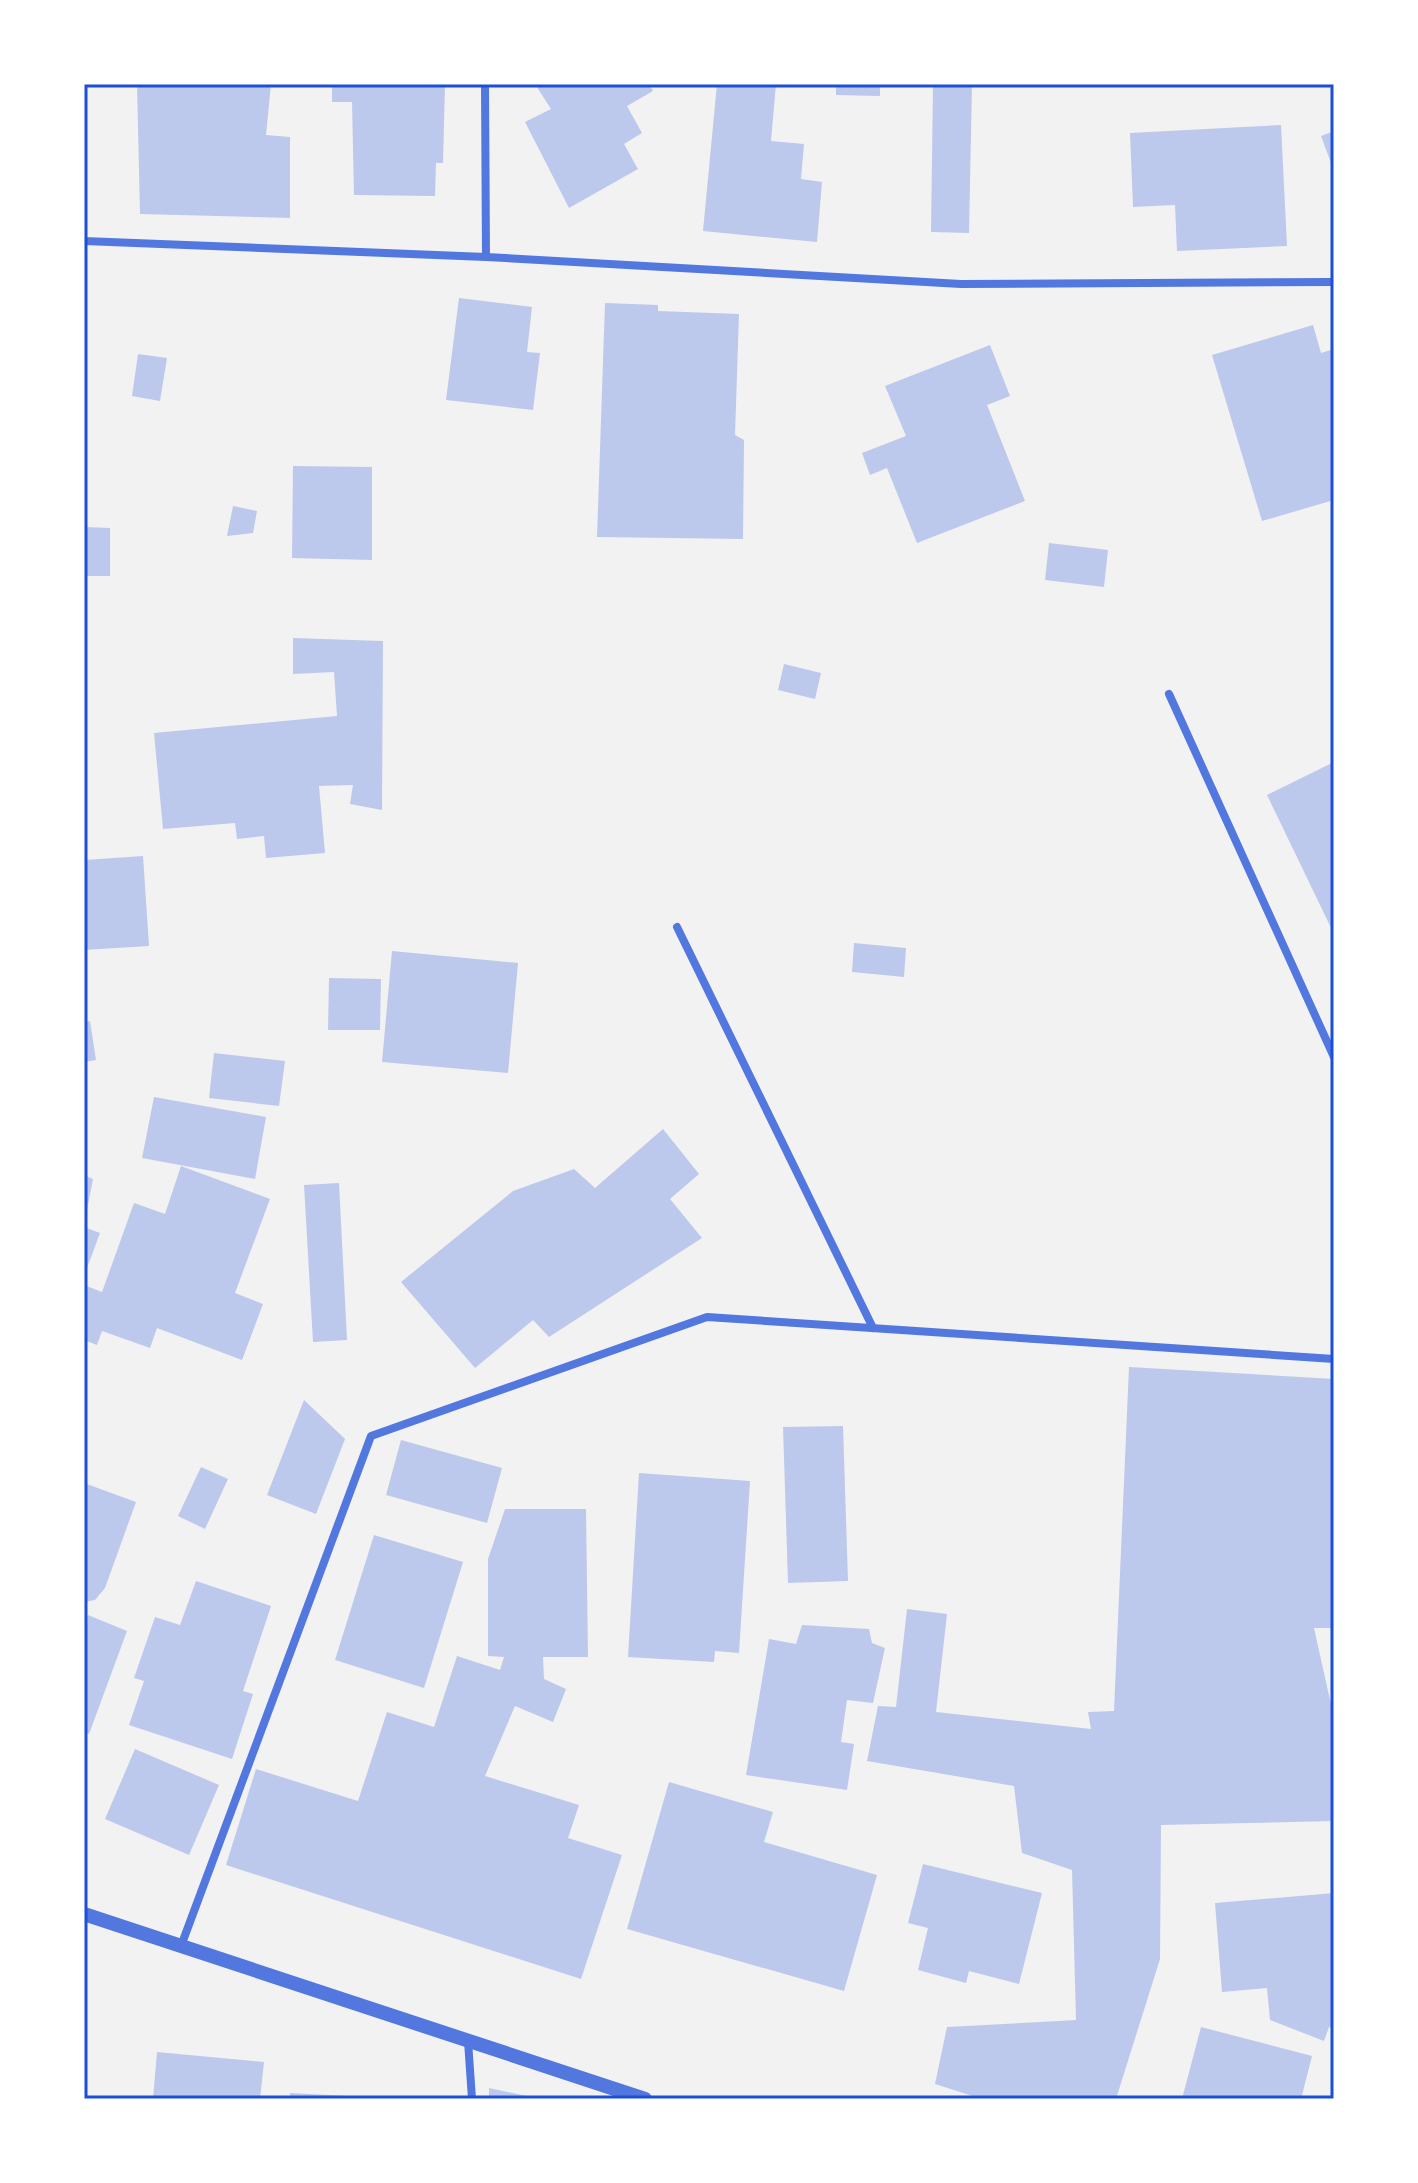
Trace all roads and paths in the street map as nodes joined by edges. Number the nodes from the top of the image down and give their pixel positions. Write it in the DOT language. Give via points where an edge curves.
graph roads {
  1 [pos="485,84"];
  2 [pos="84,241"];
  3 [pos="486,257"];
  4 [pos="1334,282"];
  5 [pos="1169,694"];
  6 [pos="677,927"];
  7 [pos="1334,1057"];
  8 [pos="873,1328"];
  9 [pos="1334,1359"];
  10 [pos="84,1914"];
  11 [pos="181,1946"];
  12 [pos="468,2040"];
  13 [pos="472,2099"];
  14 [pos="645,2099"];
  1 -- 3 [label="street"];
  2 -- 3 [label="street"];
  3 -- 4 [label="street" via="961,284"];
  5 -- 7 [label="street"];
  6 -- 8 [label="street"];
  8 -- 9 [label="street"];
  8 -- 11 [label="street" via="707,1317 371,1436"];
  10 -- 11 [label="street"];
  11 -- 12 [label="street"];
  12 -- 13 [label="street"];
  12 -- 14 [label="street"];
}
